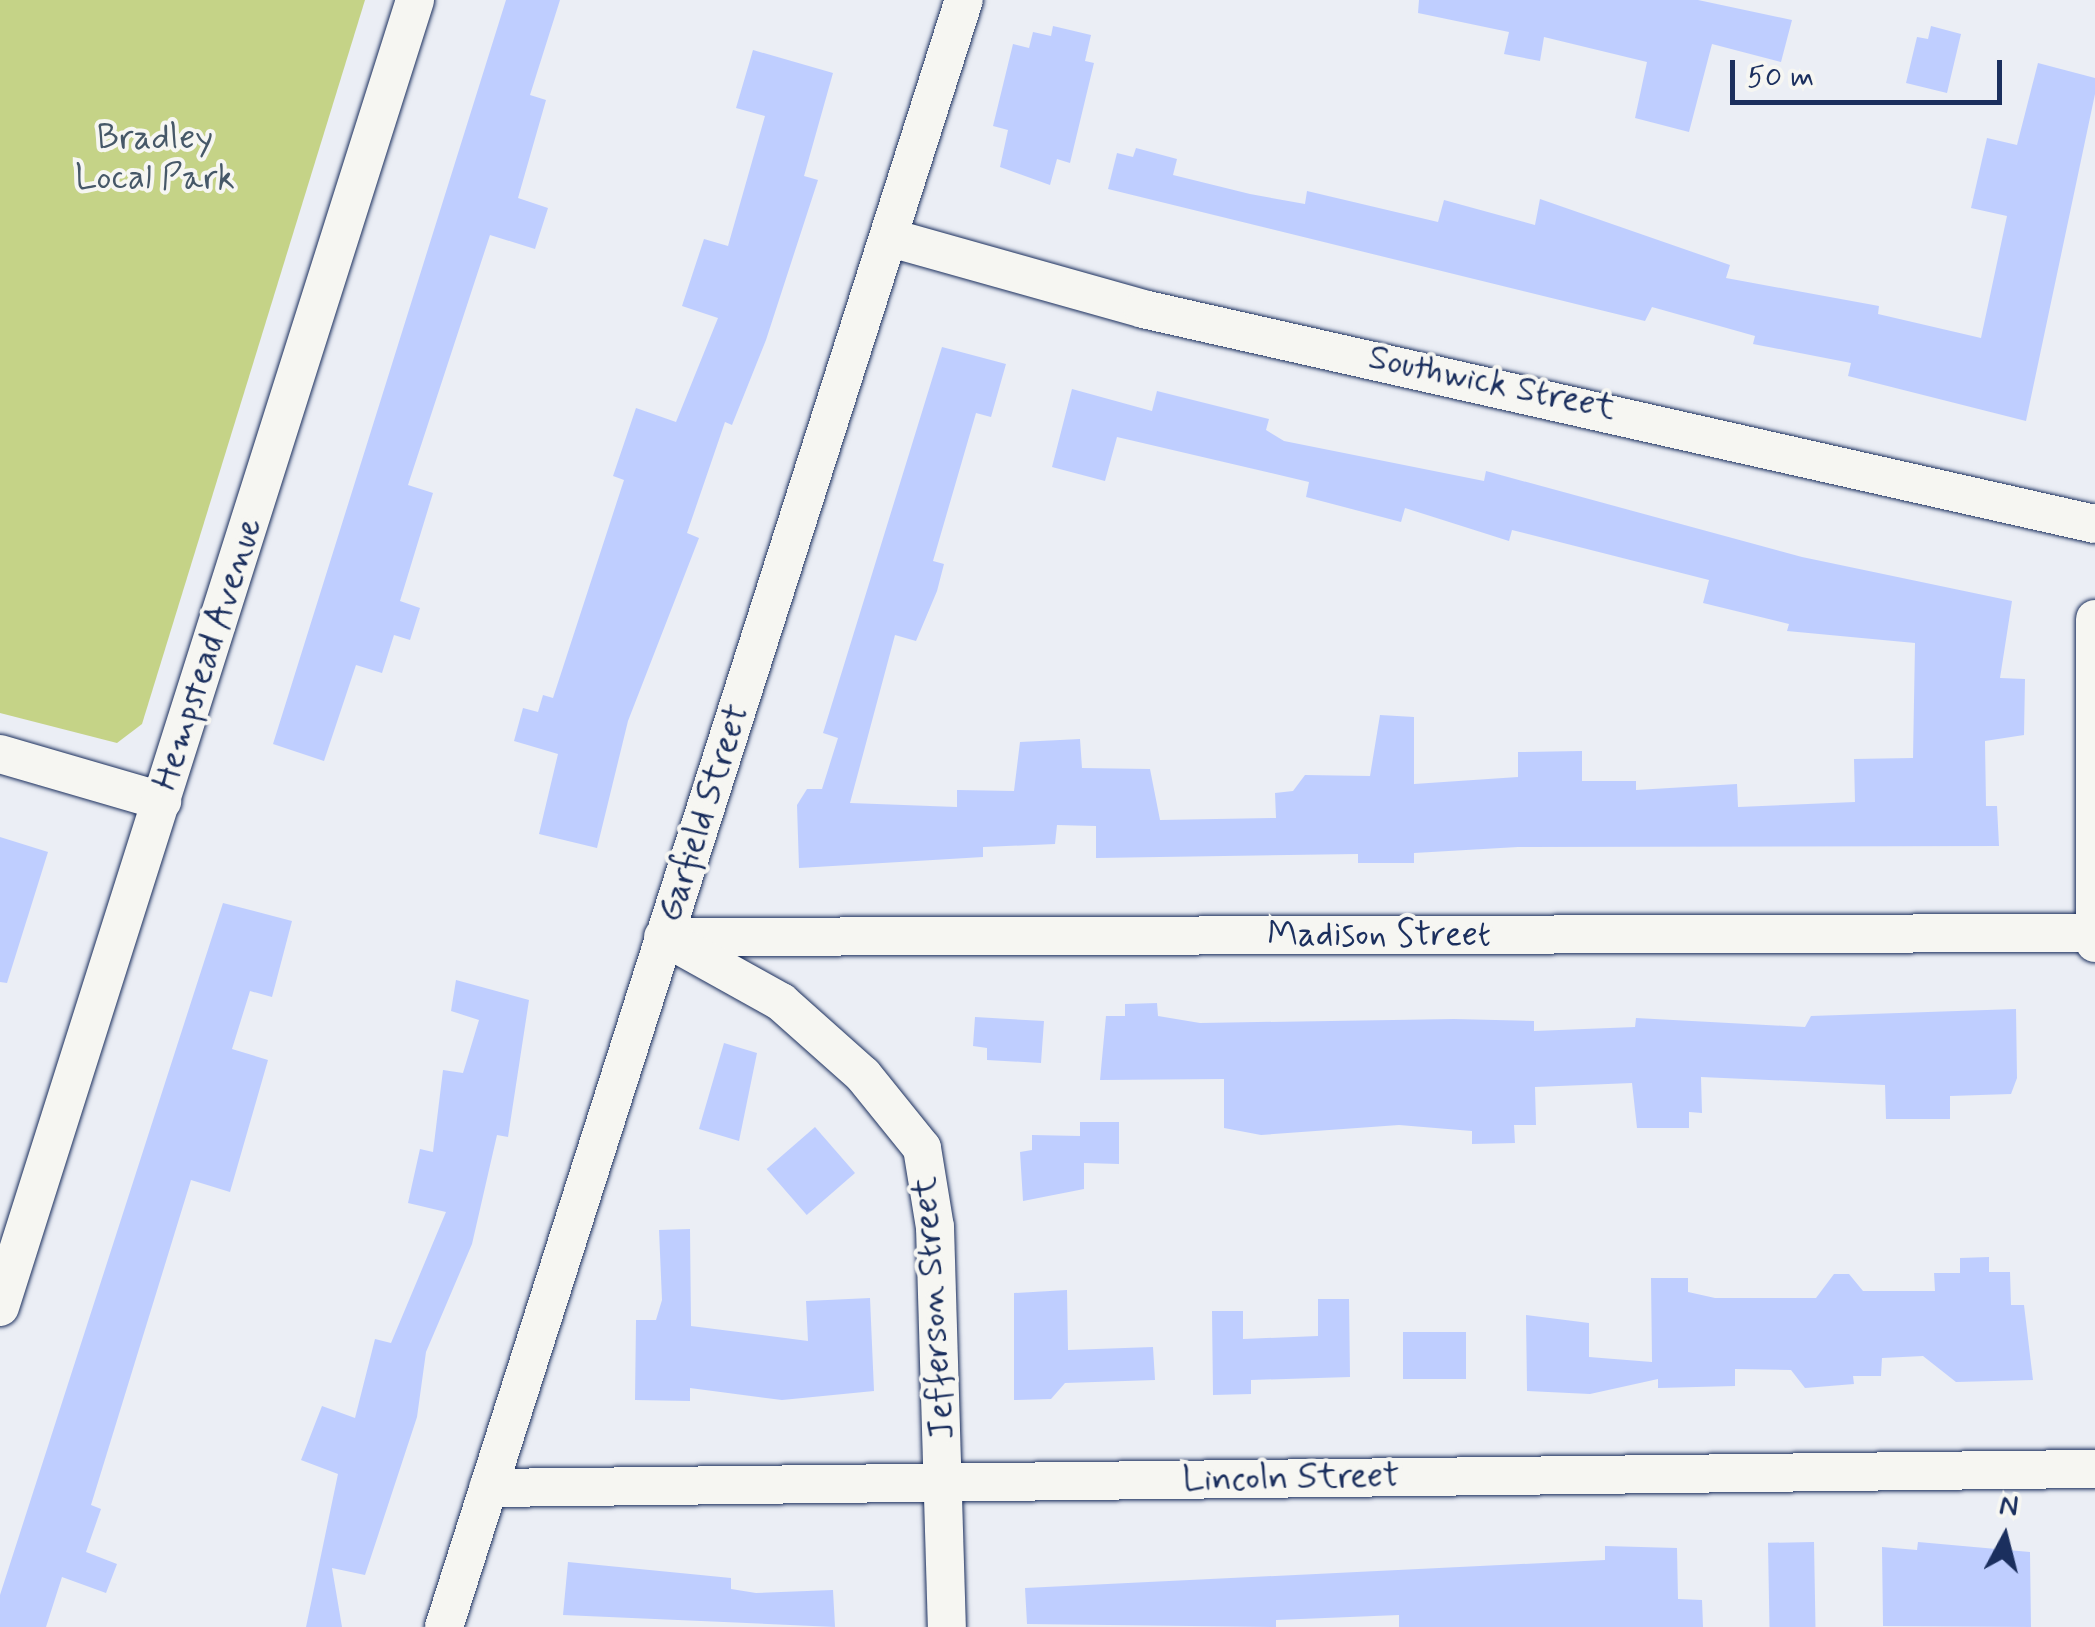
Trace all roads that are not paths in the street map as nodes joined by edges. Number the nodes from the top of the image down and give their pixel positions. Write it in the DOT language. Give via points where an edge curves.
graph roads {
  1 [pos="415,0"];
  2 [pos="964,0"];
  3 [pos="891,238"];
  4 [pos="2095,524"];
  5 [pos="2095,619"];
  6 [pos="0,754"];
  7 [pos="162,801"];
  8 [pos="2095,934"];
  9 [pos="664,936"];
  10 [pos="2095,943"];
  11 [pos="0,1308"];
  12 [pos="2095,1469"];
  13 [pos="944,1482"];
  14 [pos="488,1488"];
  15 [pos="444,1627"];
  16 [pos="947,1627"];
  1 -- 7 [label="street, Hempstead Avenue"];
  2 -- 3 [label="street, Garfield Street"];
  3 -- 4 [label="street, Southwick Street" via="1143,308"];
  3 -- 9 [label="street, Garfield Street"];
  5 -- 8 [label="street"];
  6 -- 7 [label="street"];
  7 -- 11 [label="street, Hempstead Avenue"];
  8 -- 9 [label="street, Madison Street"];
  8 -- 10 [label="street"];
  9 -- 13 [label="street, Jefferson Street" via="781,1002 862,1075 922,1148"];
  9 -- 14 [label="street, Garfield Street"];
  12 -- 13 [label="street, Lincoln Street"];
  13 -- 14 [label="street, Lincoln Street"];
  13 -- 16 [label="street, Jefferson Street"];
  14 -- 15 [label="street, Garfield Street"];
}
